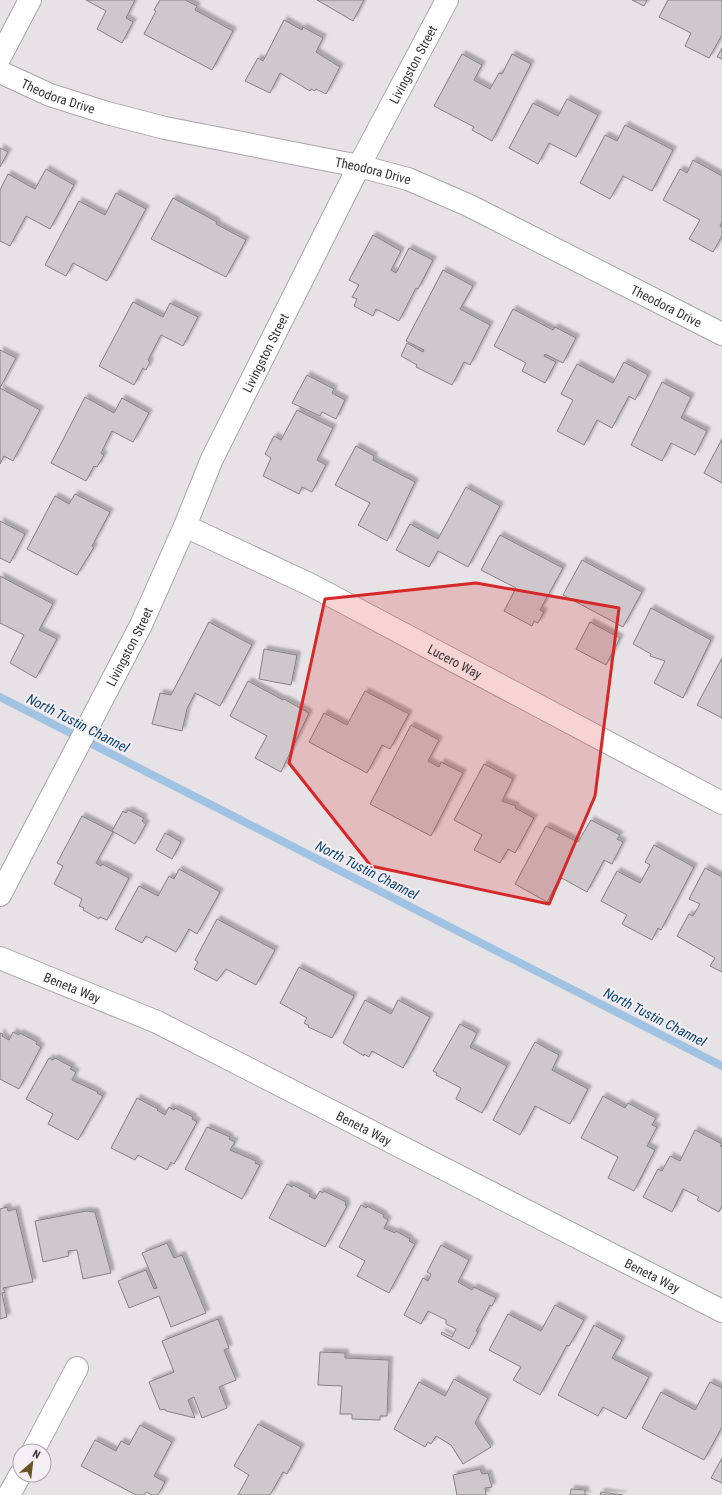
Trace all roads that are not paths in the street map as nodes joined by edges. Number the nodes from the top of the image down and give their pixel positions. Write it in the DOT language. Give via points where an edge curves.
graph roads {
  1 [pos="30,0"];
  2 [pos="447,0"];
  3 [pos="0,57"];
  4 [pos="0,72"];
  5 [pos="359,166"];
  6 [pos="722,334"];
  7 [pos="185,526"];
  8 [pos="722,803"];
  9 [pos="0,895"];
  10 [pos="0,958"];
  11 [pos="722,1311"];
  12 [pos="77,1368"];
  13 [pos="37,1443"];
  14 [pos="16,1483"];
  15 [pos="9,1495"];
  1 -- 3 [label="street"];
  2 -- 5 [label="street, Livingston Street"];
  4 -- 5 [label="street, Theodora Drive" via="50,95 165,128"];
  5 -- 6 [label="street, Theodora Drive" via="408,179 470,206"];
  5 -- 7 [label="street, Livingston Street" via="212,459"];
  7 -- 8 [label="street, Lucero Way" via="311,585"];
  7 -- 9 [label="street, Livingston Street" via="141,625"];
  10 -- 11 [label="street, Beneta Way" via="157,1022"];
  12 -- 13 [label="street"];
  14 -- 15 [label="street"];
}
